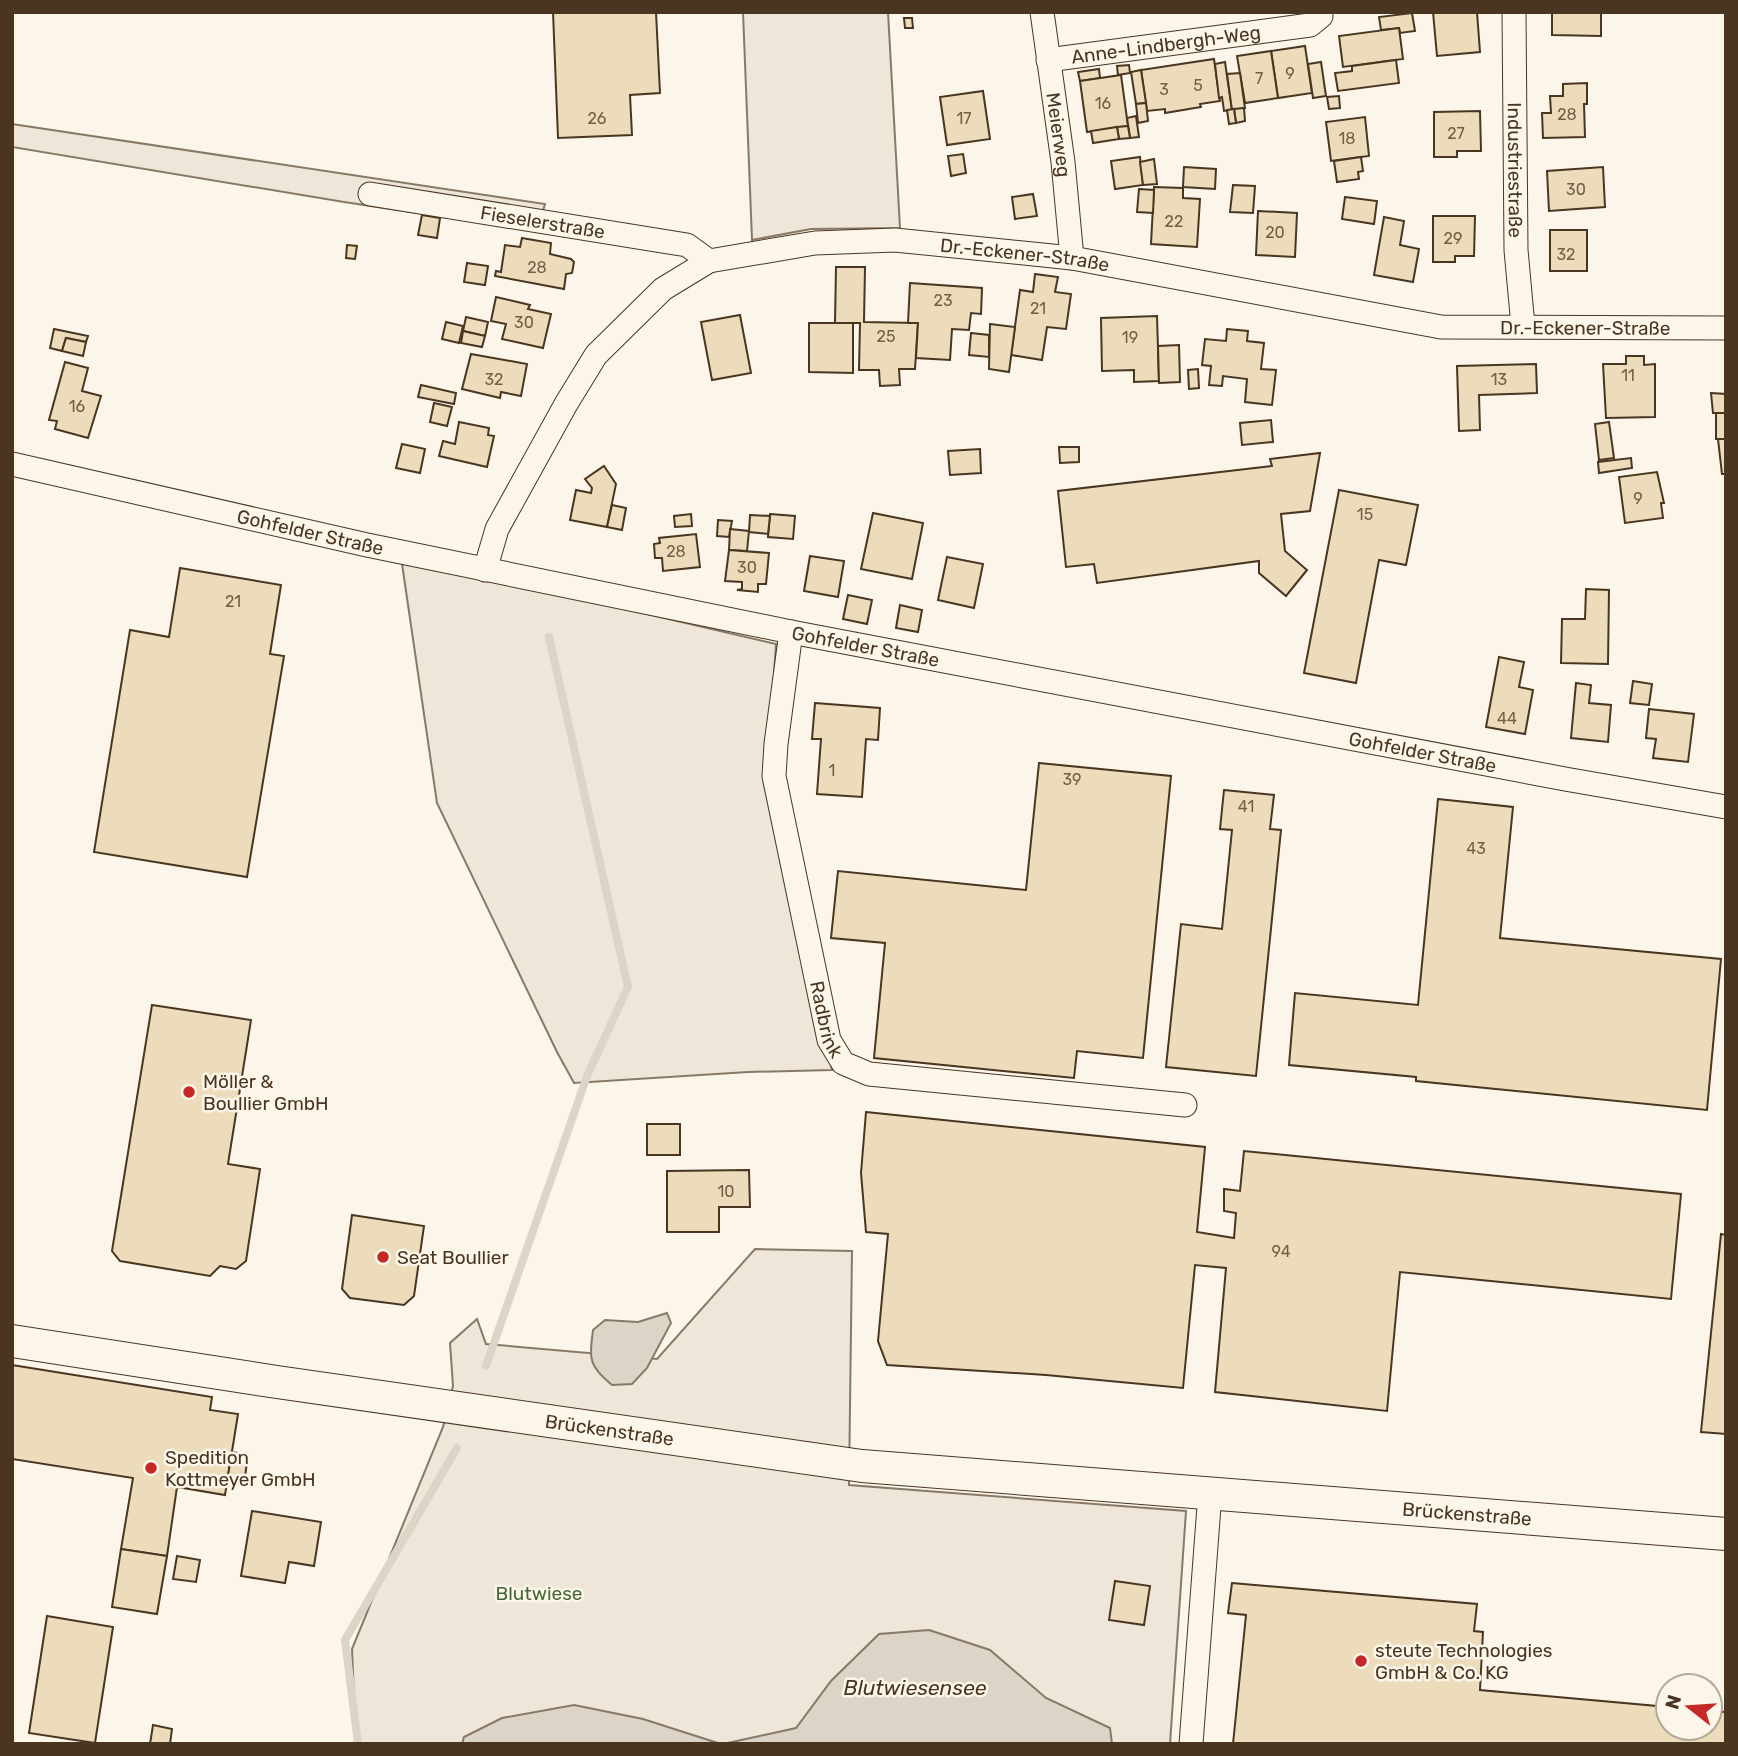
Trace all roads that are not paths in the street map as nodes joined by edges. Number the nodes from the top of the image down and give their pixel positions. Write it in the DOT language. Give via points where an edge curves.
graph roads {
  1 [pos="1042,12"];
  2 [pos="1321,12"];
  3 [pos="1514,12"];
  4 [pos="1048,60"];
  5 [pos="370,194"];
  6 [pos="1072,258"];
  7 [pos="709,261"];
  8 [pos="1523,326"];
  9 [pos="1726,328"];
  10 [pos="12,464"];
  11 [pos="485,570"];
  12 [pos="791,632"];
  13 [pos="1726,807"];
  14 [pos="1185,1105"];
  15 [pos="12,1341"];
  16 [pos="1210,1493"];
  17 [pos="1726,1534"];
  18 [pos="1191,1744"];
  1 -- 4 [label="street, Meierweg"];
  2 -- 4 [label="street, Anne-Lindbergh-Weg" via="1310,25"];
  3 -- 8 [label="street, Industriestraße" via="1516,250"];
  4 -- 6 [label="street, Meierweg"];
  5 -- 7 [label="street, Fieselerstraße" via="687,245"];
  6 -- 7 [label="street, Dr.-Eckener-Straße" via="895,240 815,243"];
  6 -- 8 [label="street, Dr.-Eckener-Straße" via="1441,327"];
  7 -- 11 [label="street, Dr.-Eckener-Straße" via="663,289 596,355 496,529"];
  8 -- 9 [label="street, Dr.-Eckener-Straße"];
  10 -- 11 [label="street, Gohfelder Straße"];
  11 -- 12 [label="street, Gohfelder Straße"];
  12 -- 13 [label="street, Gohfelder Straße"];
  12 -- 14 [label="street, Radbrink" via="774,776 829,1040 843,1063 869,1074"];
  15 -- 16 [label="main road, Brückenstraße" via="862,1466"];
  16 -- 17 [label="main road, Brückenstraße"];
  16 -- 18 [label="street"];
}
